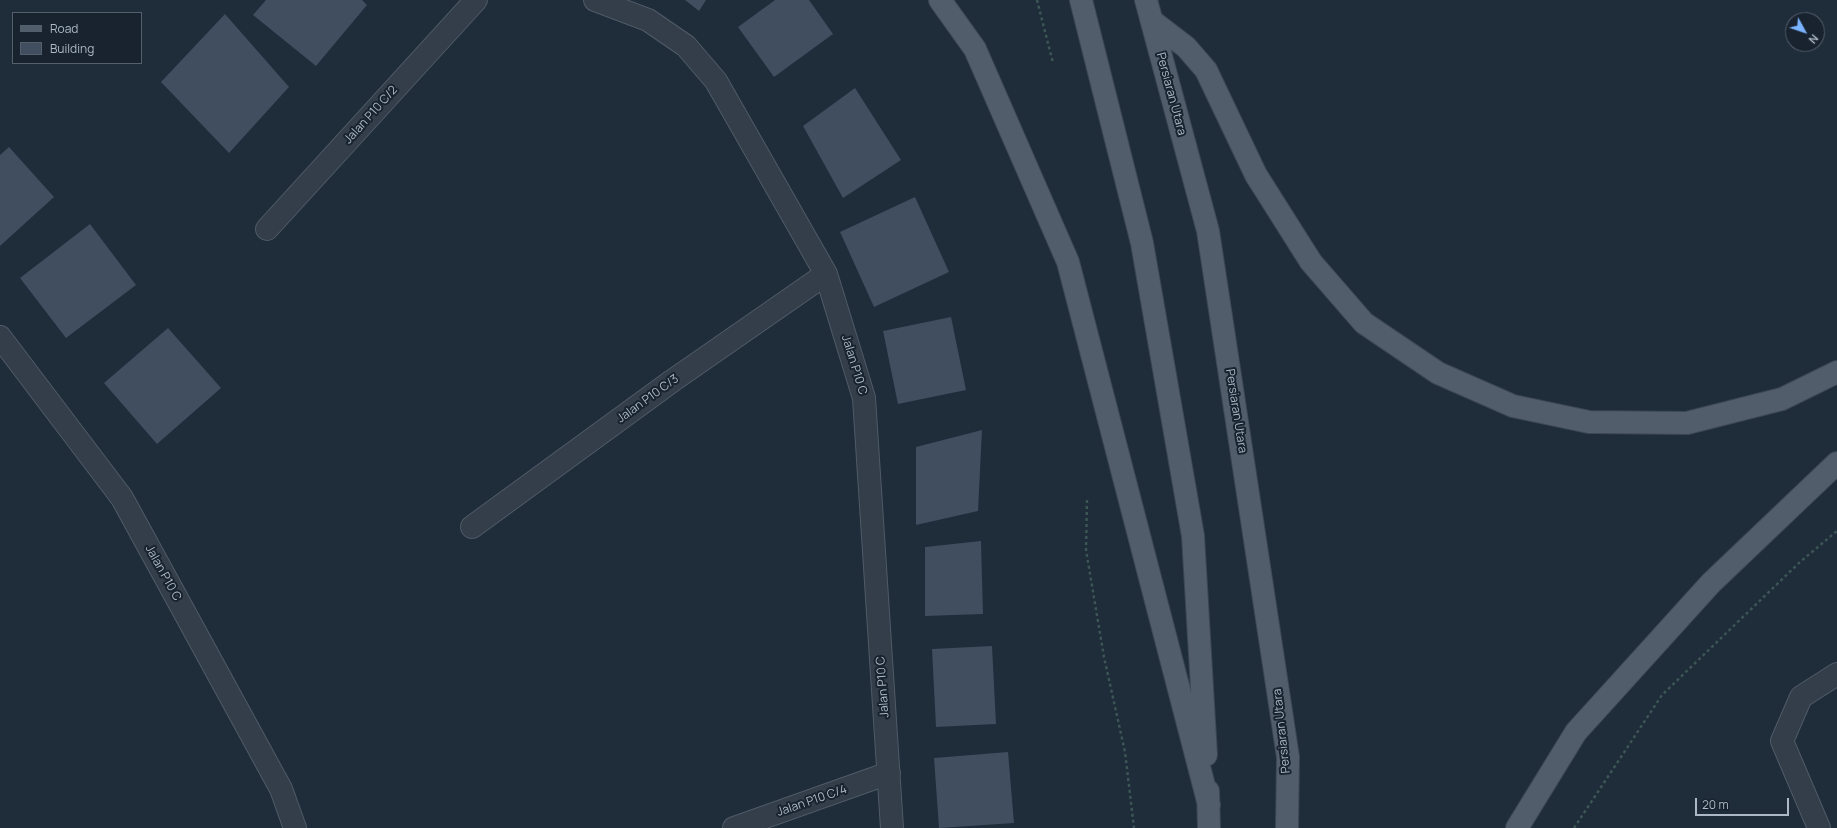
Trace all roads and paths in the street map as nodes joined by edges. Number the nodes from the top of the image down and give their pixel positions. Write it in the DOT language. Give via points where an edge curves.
graph roads {
  1 [pos="476,0"];
  2 [pos="595,0"];
  3 [pos="940,0"];
  4 [pos="1037,0"];
  5 [pos="1081,0"];
  6 [pos="1146,0"];
  7 [pos="1152,21"];
  8 [pos="1053,63"];
  9 [pos="267,229"];
  10 [pos="826,274"];
  11 [pos="0,337"];
  12 [pos="1837,372"];
  13 [pos="1837,463"];
  14 [pos="1087,500"];
  15 [pos="472,527"];
  16 [pos="1837,531"];
  17 [pos="1837,674"];
  18 [pos="889,773"];
  19 [pos="1209,805"];
  20 [pos="295,828"];
  21 [pos="734,828"];
  22 [pos="892,828"];
  23 [pos="1134,828"];
  24 [pos="1210,828"];
  25 [pos="1288,828"];
  26 [pos="1517,828"];
  27 [pos="1574,828"];
  28 [pos="1819,828"];
  1 -- 9 [label="street, Jalan P10 C/2"];
  2 -- 10 [label="street, Jalan P10 C" via="648,20 686,46 716,80"];
  3 -- 19 [label="main road" via="976,49 1068,262"];
  4 -- 8 [label="path"];
  5 -- 19 [label="main road" via="1142,243 1193,536"];
  6 -- 7 [label="main road, Persiaran Utara"];
  7 -- 12 [label="main road" via="1186,47 1206,70 1256,176 1311,262 1364,323 1438,373 1513,406 1589,422 1687,423 1782,399"];
  7 -- 25 [label="main road, Persiaran Utara" via="1208,231 1288,757"];
  10 -- 15 [label="street, Jalan P10 C/3" via="672,381"];
  10 -- 18 [label="street, Jalan P10 C" via="864,398"];
  11 -- 20 [label="street, Jalan P10 C" via="122,498 281,790"];
  13 -- 26 [label="main road" via="1711,583 1576,732"];
  14 -- 23 [label="path" via="1086,550 1104,657 1125,752"];
  16 -- 27 [label="path" via="1800,562 1662,695"];
  17 -- 28 [label="street" via="1801,697 1782,741"];
  18 -- 21 [label="street, Jalan P10 C/4"];
  18 -- 22 [label="street, Jalan P10 C"];
  19 -- 24 [label="main road"];
}
